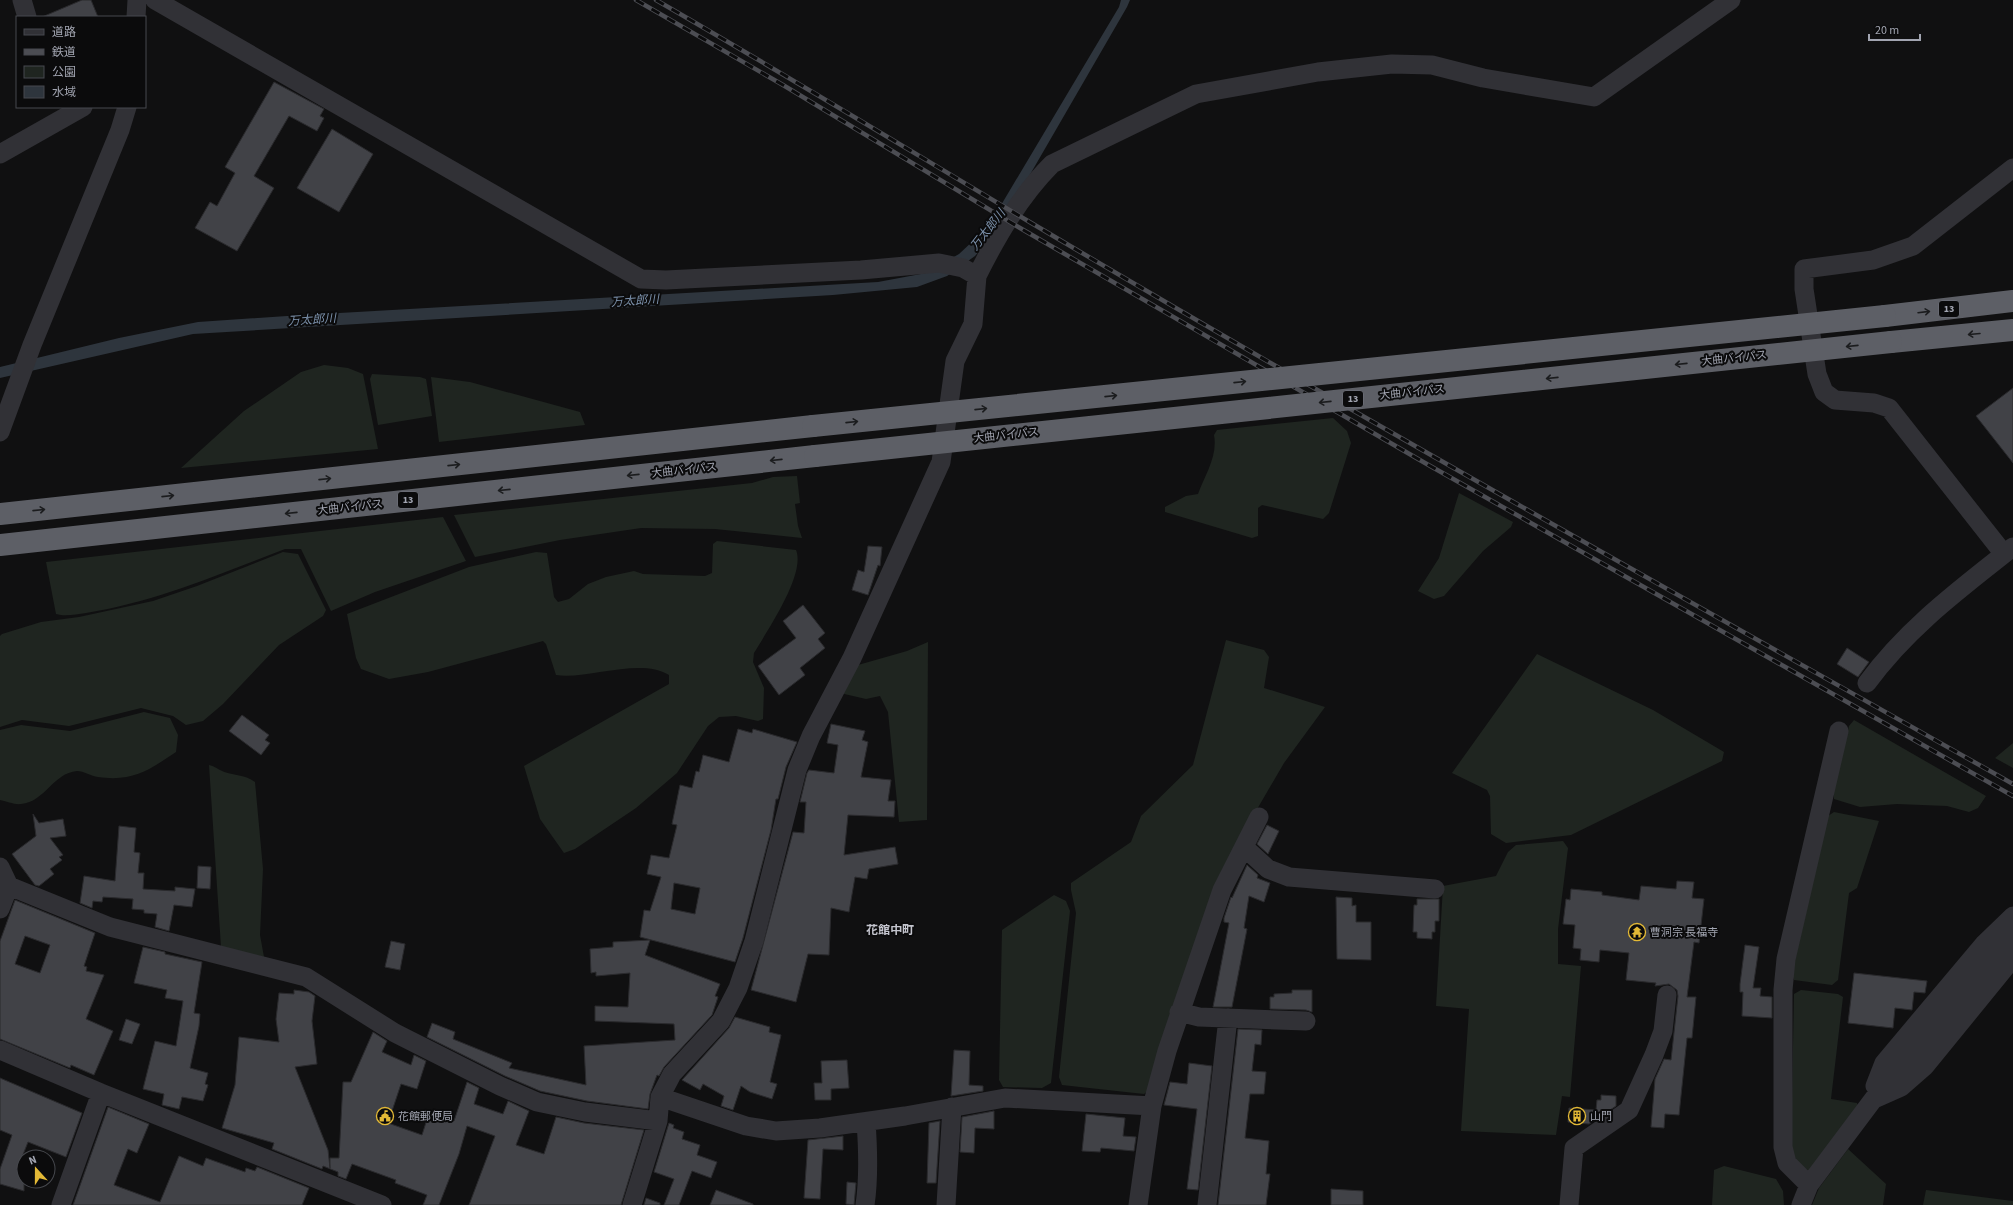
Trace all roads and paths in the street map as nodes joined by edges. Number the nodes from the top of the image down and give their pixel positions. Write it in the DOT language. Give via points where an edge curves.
graph roads {
  1 [pos="22,0"];
  2 [pos="137,0"];
  3 [pos="155,0"];
  4 [pos="1731,0"];
  5 [pos="27,16"];
  6 [pos="136,16"];
  7 [pos="127,108"];
  8 [pos="73,110"];
  9 [pos="0,154"];
  10 [pos="2013,168"];
  11 [pos="970,272"];
  12 [pos="2013,301"];
  13 [pos="2013,330"];
  14 [pos="0,432"];
  15 [pos="0,514"];
  16 [pos="0,545"];
  17 [pos="2009,551"];
  18 [pos="1867,683"];
  19 [pos="1840,731"];
  20 [pos="1259,816"];
  21 [pos="1244,847"];
  22 [pos="0,867"];
  23 [pos="9,886"];
  24 [pos="1435,889"];
  25 [pos="0,909"];
  26 [pos="2013,916"];
  27 [pos="2013,938"];
  28 [pos="2013,958"];
  29 [pos="1667,995"];
  30 [pos="1179,1012"];
  31 [pos="1228,1018"];
  32 [pos="1306,1021"];
  33 [pos="0,1050"];
  34 [pos="101,1093"];
  35 [pos="660,1097"];
  36 [pos="1873,1100"];
  37 [pos="1152,1106"];
  38 [pos="952,1107"];
  39 [pos="658,1121"];
  40 [pos="866,1122"];
  41 [pos="1809,1185"];
  42 [pos="61,1205"];
  43 [pos="382,1205"];
  44 [pos="632,1205"];
  45 [pos="865,1205"];
  46 [pos="946,1205"];
  47 [pos="1138,1205"];
  48 [pos="1207,1205"];
  49 [pos="1569,1205"];
  50 [pos="1801,1205"];
  1 -- 5 [label="street"];
  2 -- 6 [label="street"];
  3 -- 11 [label="street" via="641,279 666,280 853,270 939,263"];
  4 -- 11 [label="street" via="1594,97 1483,78 1432,65 1392,64 1318,72 1196,94 1052,164 1029,189"];
  7 -- 14 [label="street" via="31,346"];
  8 -- 9 [label="street"];
  10 -- 17 [label="street" via="1913,246 1873,260 1804,269 1804,289 1817,374 1824,392 1835,400 1874,403 1889,408"];
  11 -- 35 [label="street" via="973,324 955,361 941,462 852,658 796,770 754,941 738,988 721,1021 672,1074"];
  15 -- 12 [label="highway, 13, one-way, bridge"];
  13 -- 16 [label="highway, 大曲バイパス / 13, one-way, bridge"];
  17 -- 18 [label="street" via="1922,620"];
  19 -- 41 [label="street" via="1786,959 1783,990 1783,1147 1788,1163"];
  20 -- 21 [label="street"];
  21 -- 24 [label="street" via="1268,869 1289,877"];
  21 -- 30 [label="street" via="1222,890"];
  22 -- 23 [label="street"];
  23 -- 25 [label="street"];
  23 -- 39 [label="street" via="110,927 306,977 395,1034 537,1102 585,1112"];
  26 -- 36 [label="street" via="1984,944 1884,1063 1875,1085"];
  27 -- 36 [label="street" via="1890,1076"];
  28 -- 36 [label="street" via="1925,1066 1901,1087"];
  29 -- 49 [label="street" via="1663,1031 1628,1110 1574,1148"];
  30 -- 31 [label="street" via="1199,1017"];
  30 -- 37 [label="street"];
  31 -- 32 [label="street"];
  31 -- 48 [label="street"];
  33 -- 34 [label="street"];
  34 -- 42 [label="street"];
  34 -- 43 [label="street"];
  35 -- 39 [label="street"];
  35 -- 40 [label="street" via="746,1126 776,1131"];
  36 -- 41 [label="street"];
  37 -- 38 [label="street" via="1005,1098"];
  37 -- 47 [label="street"];
  38 -- 40 [label="street"];
  38 -- 46 [label="street"];
  39 -- 44 [label="street"];
  40 -- 45 [label="street" via="868,1154"];
  41 -- 50 [label="street"];
}
